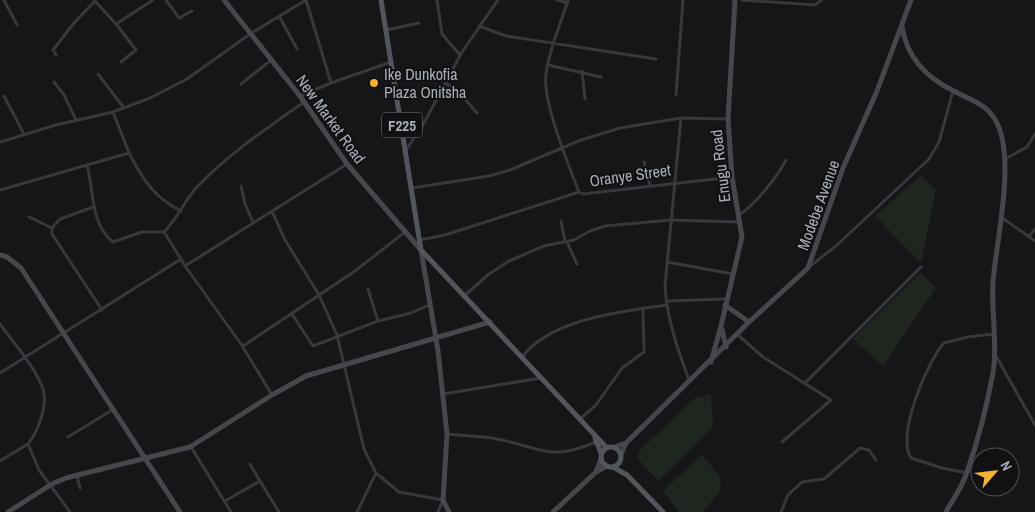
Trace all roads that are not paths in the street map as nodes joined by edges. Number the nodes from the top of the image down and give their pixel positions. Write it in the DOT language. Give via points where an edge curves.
graph roads {
  1 [pos="4,0"];
  2 [pos="153,0"];
  3 [pos="166,0"];
  4 [pos="224,0"];
  5 [pos="306,0"];
  6 [pos="381,0"];
  7 [pos="437,0"];
  8 [pos="498,0"];
  9 [pos="557,0"];
  10 [pos="683,0"];
  11 [pos="735,0"];
  12 [pos="742,0"];
  13 [pos="822,0"];
  14 [pos="911,0"];
  15 [pos="94,1"];
  16 [pos="568,1"];
  17 [pos="192,11"];
  18 [pos="280,16"];
  19 [pos="419,23"];
  20 [pos="116,24"];
  21 [pos="17,25"];
  22 [pos="479,26"];
  23 [pos="902,26"];
  24 [pos="386,30"];
  25 [pos="250,34"];
  26 [pos="554,42"];
  27 [pos="297,48"];
  28 [pos="56,54"];
  29 [pos="460,55"];
  30 [pos="656,59"];
  31 [pos="272,60"];
  32 [pos="121,62"];
  33 [pos="391,62"];
  34 [pos="548,65"];
  35 [pos="582,72"];
  36 [pos="98,74"];
  37 [pos="601,77"];
  38 [pos="54,82"];
  39 [pos="331,83"];
  40 [pos="446,83"];
  41 [pos="241,84"];
  42 [pos="953,91"];
  43 [pos="676,95"];
  44 [pos="4,96"];
  45 [pos="300,96"];
  46 [pos="585,100"];
  47 [pos="305,102"];
  48 [pos="124,108"];
  49 [pos="113,112"];
  50 [pos="477,113"];
  51 [pos="681,118"];
  52 [pos="728,119"];
  53 [pos="76,120"];
  54 [pos="24,134"];
  55 [pos="1035,134"];
  56 [pos="0,142"];
  57 [pos="562,149"];
  58 [pos="406,150"];
  59 [pos="129,153"];
  60 [pos="1005,159"];
  61 [pos="786,160"];
  62 [pos="644,162"];
  63 [pos="347,164"];
  64 [pos="87,165"];
  65 [pos="732,177"];
  66 [pos="675,182"];
  67 [pos="650,185"];
  68 [pos="241,186"];
  69 [pos="412,188"];
  70 [pos="0,190"];
  71 [pos="579,192"];
  72 [pos="93,207"];
  73 [pos="181,211"];
  74 [pos="272,211"];
  75 [pos="739,215"];
  76 [pos="1000,216"];
  77 [pos="29,217"];
  78 [pos="670,220"];
  79 [pos="561,221"];
  80 [pos="253,222"];
  81 [pos="741,222"];
  82 [pos="52,228"];
  83 [pos="1035,229"];
  84 [pos="164,232"];
  85 [pos="405,232"];
  86 [pos="1029,236"];
  87 [pos="420,240"];
  88 [pos="1035,241"];
  89 [pos="566,242"];
  90 [pos="421,250"];
  91 [pos="0,255"];
  92 [pos="181,259"];
  93 [pos="668,262"];
  94 [pos="577,264"];
  95 [pos="185,266"];
  96 [pos="921,267"];
  97 [pos="808,268"];
  98 [pos="733,274"];
  99 [pos="368,289"];
  100 [pos="319,295"];
  101 [pos="464,296"];
  102 [pos="726,299"];
  103 [pos="666,303"];
  104 [pos="431,304"];
  105 [pos="725,306"];
  106 [pos="643,309"];
  107 [pos="102,310"];
  108 [pos="292,314"];
  109 [pos="378,321"];
  110 [pos="490,322"];
  111 [pos="749,322"];
  112 [pos="0,324"];
  113 [pos="722,326"];
  114 [pos="64,334"];
  115 [pos="995,334"];
  116 [pos="338,335"];
  117 [pos="738,335"];
  118 [pos="436,337"];
  119 [pos="243,346"];
  120 [pos="726,347"];
  121 [pos="996,356"];
  122 [pos="522,357"];
  123 [pos="24,358"];
  124 [pos="710,363"];
  125 [pos="344,364"];
  126 [pos="0,373"];
  127 [pos="542,378"];
  128 [pos="690,382"];
  129 [pos="805,384"];
  130 [pos="272,394"];
  131 [pos="443,394"];
  132 [pos="112,410"];
  133 [pos="580,419"];
  134 [pos="1035,425"];
  135 [pos="592,433"];
  136 [pos="446,434"];
  137 [pos="68,437"];
  138 [pos="596,442"];
  139 [pos="782,442"];
  140 [pos="626,443"];
  141 [pos="28,444"];
  142 [pos="190,447"];
  143 [pos="606,447"];
  144 [pos="614,447"];
  145 [pos="621,454"];
  146 [pos="601,456"];
  147 [pos="144,458"];
  148 [pos="876,460"];
  149 [pos="0,461"];
  150 [pos="620,461"];
  151 [pos="250,464"];
  152 [pos="607,466"];
  153 [pos="613,467"];
  154 [pos="596,472"];
  155 [pos="376,473"];
  156 [pos="967,473"];
  157 [pos="627,474"];
  158 [pos="76,475"];
  159 [pos="260,481"];
  160 [pos="52,484"];
  161 [pos="80,488"];
  162 [pos="443,500"];
  163 [pos="225,501"];
  164 [pos="8,512"];
  165 [pos="70,512"];
  166 [pos="180,512"];
  167 [pos="231,512"];
  168 [pos="279,512"];
  169 [pos="357,512"];
  170 [pos="438,512"];
  171 [pos="449,512"];
  172 [pos="553,512"];
  173 [pos="663,512"];
  174 [pos="781,512"];
  175 [pos="946,512"];
  1 -- 21 [label="street"];
  2 -- 20 [label="street"];
  3 -- 17 [label="street" via="179,18"];
  4 -- 25 [label="street, New Market Road"];
  5 -- 18 [label="street"];
  5 -- 39 [label="street"];
  6 -- 24 [label="main road, F225"];
  7 -- 29 [label="street" via="442,34"];
  8 -- 22 [label="street"];
  9 -- 16 [label="street"];
  10 -- 43 [label="street"];
  11 -- 52 [label="street, Enugu Road"];
  12 -- 13 [label="street" via="815,5"];
  14 -- 23 [label="street, Modebe Avenue"];
  15 -- 20 [label="street"];
  15 -- 28 [label="street" via="53,50"];
  16 -- 26 [label="street, Oranye Street"];
  18 -- 25 [label="street"];
  18 -- 27 [label="street"];
  19 -- 24 [label="street"];
  20 -- 32 [label="street" via="136,50"];
  22 -- 26 [label="street" via="506,36"];
  22 -- 29 [label="street"];
  23 -- 42 [label="street" via="904,42 911,55 928,75"];
  23 -- 97 [label="street, Modebe Avenue" via="843,168"];
  24 -- 33 [label="main road, F225"];
  25 -- 31 [label="street, New Market Road"];
  25 -- 48 [label="street" via="187,79"];
  26 -- 30 [label="street"];
  26 -- 34 [label="street, Oranye Street"];
  29 -- 40 [label="street"];
  31 -- 41 [label="street"];
  31 -- 45 [label="street, New Market Road"];
  33 -- 39 [label="street"];
  33 -- 58 [label="main road, F225"];
  34 -- 35 [label="street"];
  34 -- 57 [label="street, Oranye Street" via="545,74 547,89"];
  35 -- 37 [label="street"];
  35 -- 46 [label="street"];
  36 -- 48 [label="street"];
  38 -- 53 [label="street"];
  39 -- 45 [label="street"];
  40 -- 50 [label="street"];
  40 -- 58 [label="street"];
  42 -- 60 [label="street" via="992,114 1001,134"];
  42 -- 97 [label="street" via="939,142 929,159"];
  44 -- 54 [label="street"];
  45 -- 47 [label="street, New Market Road"];
  47 -- 63 [label="street, New Market Road"];
  47 -- 73 [label="street" via="233,155 196,188"];
  48 -- 49 [label="street"];
  49 -- 53 [label="street"];
  49 -- 59 [label="street"];
  51 -- 52 [label="street"];
  51 -- 57 [label="street" via="620,128"];
  51 -- 66 [label="street"];
  52 -- 65 [label="street, Enugu Road"];
  53 -- 54 [label="street"];
  54 -- 56 [label="street"];
  55 -- 60 [label="street" via="1027,147"];
  57 -- 69 [label="street" via="489,176"];
  57 -- 71 [label="street, Oranye Street"];
  58 -- 69 [label="main road, F225"];
  59 -- 64 [label="street"];
  59 -- 73 [label="street" via="150,189"];
  60 -- 76 [label="street"];
  61 -- 75 [label="street" via="754,204"];
  62 -- 67 [label="street"];
  63 -- 74 [label="street"];
  63 -- 85 [label="street, New Market Road"];
  64 -- 70 [label="street"];
  64 -- 72 [label="street"];
  65 -- 66 [label="street, Oranye Street"];
  65 -- 75 [label="street, Enugu Road"];
  66 -- 67 [label="street, Oranye Street"];
  66 -- 78 [label="street"];
  67 -- 71 [label="street, Oranye Street"];
  68 -- 80 [label="street" via="244,204"];
  69 -- 87 [label="main road, F225"];
  71 -- 87 [label="street"];
  72 -- 82 [label="street" via="60,219"];
  72 -- 84 [label="street" via="113,242 142,232"];
  73 -- 84 [label="street"];
  74 -- 80 [label="street"];
  74 -- 100 [label="street" via="285,240"];
  75 -- 81 [label="street, Enugu Road"];
  76 -- 86 [label="street"];
  76 -- 115 [label="street" via="993,284"];
  77 -- 82 [label="street"];
  78 -- 81 [label="street"];
  78 -- 89 [label="street" via="606,226"];
  78 -- 93 [label="street"];
  79 -- 89 [label="street"];
  80 -- 95 [label="street"];
  81 -- 98 [label="street, Enugu Road" via="741,248"];
  82 -- 107 [label="street" via="52,234 75,272"];
  83 -- 86 [label="street"];
  84 -- 92 [label="street"];
  85 -- 90 [label="street, New Market Road"];
  85 -- 100 [label="street"];
  86 -- 88 [label="street"];
  87 -- 90 [label="main road, F225"];
  89 -- 94 [label="street"];
  89 -- 101 [label="street" via="544,246 510,261"];
  90 -- 101 [label="main road"];
  90 -- 104 [label="street"];
  91 -- 114 [label="street" via="21,268"];
  92 -- 95 [label="street"];
  92 -- 107 [label="street"];
  93 -- 98 [label="street"];
  93 -- 103 [label="street"];
  95 -- 119 [label="street"];
  96 -- 129 [label="street"];
  97 -- 111 [label="street, Modebe Avenue"];
  98 -- 102 [label="street, Enugu Road"];
  99 -- 109 [label="street"];
  100 -- 108 [label="street"];
  100 -- 116 [label="street"];
  101 -- 110 [label="main road"];
  102 -- 103 [label="street"];
  102 -- 105 [label="street, Enugu Road"];
  103 -- 106 [label="street"];
  103 -- 128 [label="street"];
  104 -- 109 [label="street"];
  104 -- 118 [label="street"];
  105 -- 111 [label="street"];
  105 -- 113 [label="street, Enugu Road"];
  106 -- 122 [label="street" via="583,321 552,334"];
  106 -- 133 [label="street" via="644,352 622,368 596,405"];
  107 -- 114 [label="street"];
  108 -- 116 [label="street" via="313,346"];
  108 -- 119 [label="street"];
  109 -- 116 [label="street"];
  110 -- 118 [label="street"];
  110 -- 122 [label="main road"];
  111 -- 117 [label="street, Modebe Avenue"];
  112 -- 123 [label="street"];
  113 -- 120 [label="street"];
  113 -- 124 [label="street"];
  114 -- 123 [label="street"];
  114 -- 132 [label="street"];
  115 -- 121 [label="street"];
  115 -- 156 [label="street" via="944,342 919,391 909,422 907,448 911,458"];
  116 -- 125 [label="street"];
  117 -- 120 [label="street, Modebe Avenue"];
  117 -- 129 [label="street" via="763,357"];
  118 -- 125 [label="street"];
  118 -- 131 [label="street"];
  119 -- 130 [label="street"];
  120 -- 124 [label="street, Modebe Avenue"];
  121 -- 134 [label="street"];
  121 -- 156 [label="street"];
  122 -- 127 [label="main road"];
  123 -- 126 [label="street"];
  123 -- 141 [label="street" via="44,396 36,434"];
  124 -- 128 [label="street, Modebe Avenue"];
  125 -- 130 [label="street" via="301,378"];
  125 -- 155 [label="street" via="364,449"];
  127 -- 131 [label="street"];
  127 -- 133 [label="main road"];
  128 -- 140 [label="street, Modebe Avenue"];
  129 -- 139 [label="street" via="831,400"];
  130 -- 142 [label="street"];
  131 -- 136 [label="street"];
  132 -- 137 [label="street"];
  132 -- 147 [label="street"];
  133 -- 135 [label="main road"];
  135 -- 138 [label="main road"];
  135 -- 143 [label="main road"];
  136 -- 138 [label="street" via="497,439 555,453"];
  136 -- 162 [label="street"];
  138 -- 146 [label="main road"];
  140 -- 144 [label="street"];
  140 -- 145 [label="street"];
  141 -- 149 [label="street"];
  141 -- 160 [label="street" via="39,470"];
  142 -- 147 [label="street"];
  142 -- 163 [label="street"];
  143 -- 144 [label="main road"];
  143 -- 146 [label="main road"];
  144 -- 145 [label="main road"];
  145 -- 150 [label="main road"];
  146 -- 152 [label="main road"];
  146 -- 154 [label="street"];
  147 -- 158 [label="street"];
  147 -- 166 [label="street"];
  148 -- 174 [label="street" via="868,450 860,448 824,479 802,482 788,495"];
  150 -- 153 [label="main road"];
  150 -- 157 [label="main road"];
  151 -- 159 [label="street"];
  152 -- 153 [label="main road"];
  152 -- 154 [label="street"];
  153 -- 157 [label="main road"];
  154 -- 172 [label="street"];
  155 -- 162 [label="street" via="399,492"];
  155 -- 169 [label="street"];
  156 -- 175 [label="street"];
  157 -- 173 [label="main road"];
  158 -- 160 [label="street"];
  158 -- 161 [label="street"];
  159 -- 163 [label="street"];
  159 -- 168 [label="street"];
  160 -- 164 [label="street"];
  160 -- 165 [label="street"];
  162 -- 170 [label="street"];
  162 -- 171 [label="street"];
  163 -- 167 [label="street"];
}
